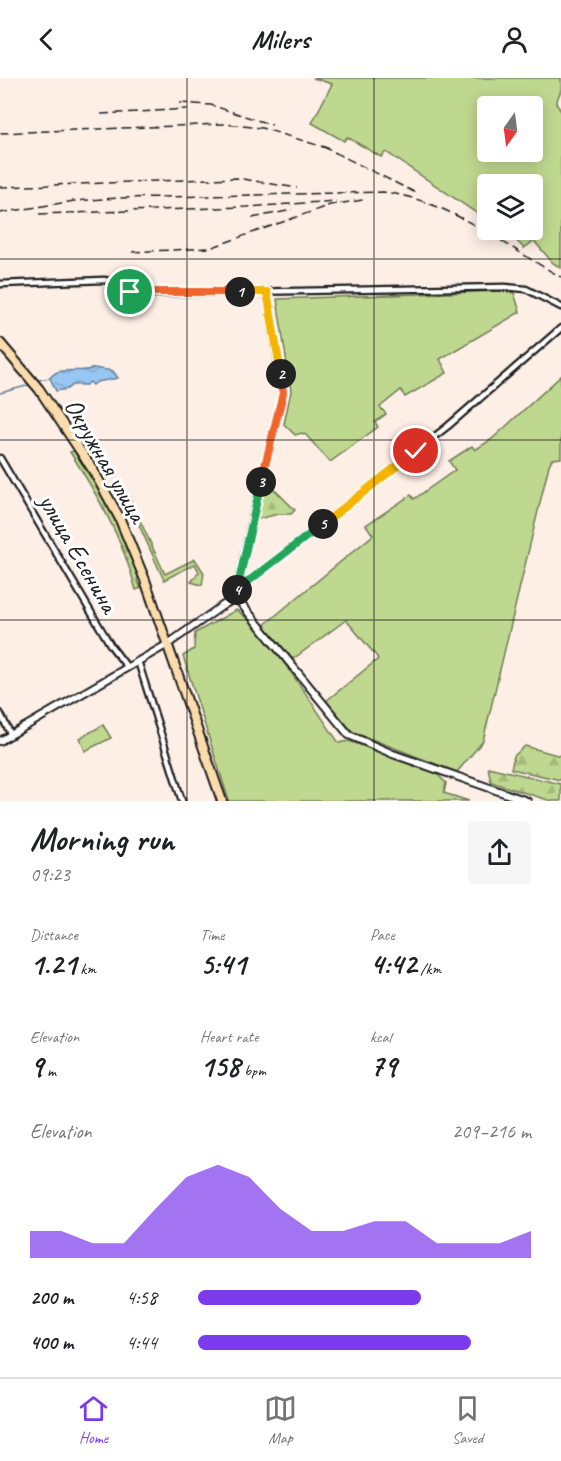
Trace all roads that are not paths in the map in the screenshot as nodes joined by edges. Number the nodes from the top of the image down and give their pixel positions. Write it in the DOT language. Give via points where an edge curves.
graph roads {
  1 [pos="0,284"];
  2 [pos="267,292"];
  3 [pos="561,307"];
  4 [pos="561,327"];
  5 [pos="0,343"];
  6 [pos="0,355"];
  7 [pos="13,356"];
  8 [pos="0,458"];
  9 [pos="237,591"];
  10 [pos="232,600"];
  11 [pos="168,644"];
  12 [pos="138,661"];
  13 [pos="127,667"];
  14 [pos="0,713"];
  15 [pos="11,735"];
  16 [pos="0,741"];
  17 [pos="182,801"];
  18 [pos="222,801"];
  19 [pos="527,801"];
  1 -- 2 [label="street" via="104,280 136,294"];
  2 -- 3 [label="street" via="505,287 526,289"];
  2 -- 9 [label="street" via="283,393"];
  4 -- 9 [label="street" via="448,426"];
  5 -- 7 [label="highway, Окружная улица"];
  6 -- 7 [label="street"];
  7 -- 11 [label="highway, Окружная улица" via="104,489 145,580"];
  8 -- 13 [label="street, улица Есенина"];
  9 -- 10 [label="street"];
  10 -- 11 [label="street"];
  10 -- 19 [label="street" via="246,607 349,735"];
  11 -- 12 [label="street"];
  11 -- 18 [label="highway, Окружная улица"];
  12 -- 13 [label="street"];
  12 -- 17 [label="street"];
  13 -- 15 [label="street"];
  14 -- 15 [label="street"];
  15 -- 16 [label="street"];
}
